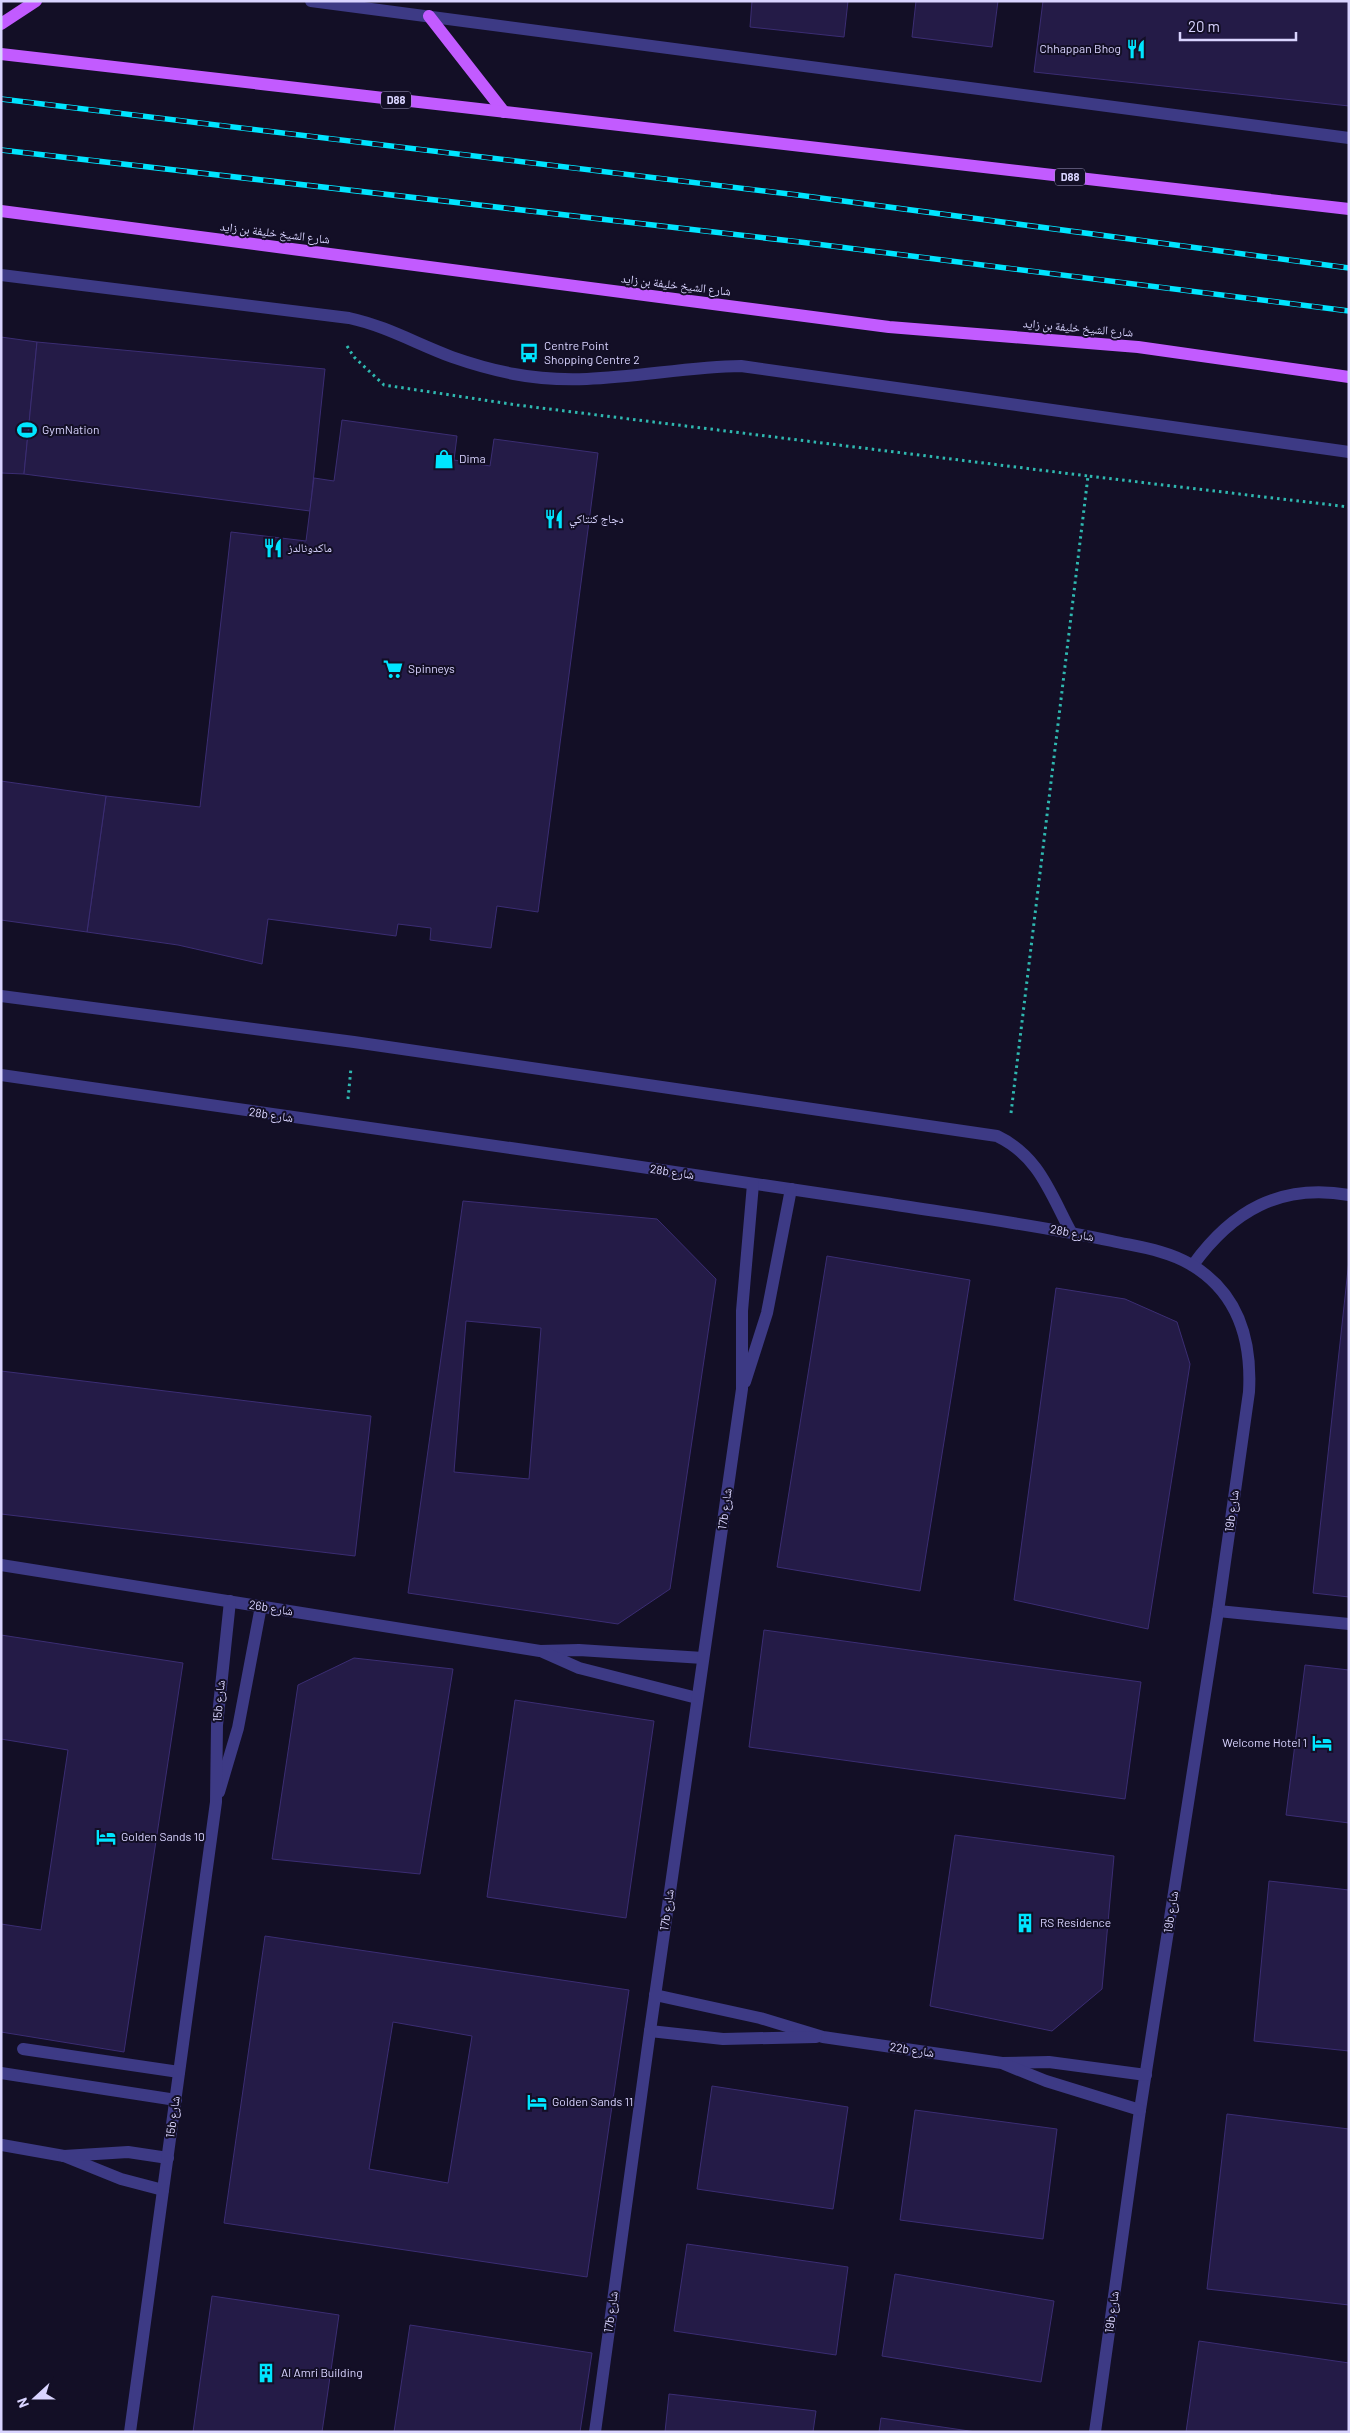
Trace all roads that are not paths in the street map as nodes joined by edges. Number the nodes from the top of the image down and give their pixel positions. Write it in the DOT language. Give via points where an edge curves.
graph roads {
  1 [pos="36,1"];
  2 [pos="311,1"];
  3 [pos="429,16"];
  4 [pos="1,24"];
  5 [pos="1,54"];
  6 [pos="504,112"];
  7 [pos="1349,138"];
  8 [pos="1349,209"];
  9 [pos="1,211"];
  10 [pos="1,275"];
  11 [pos="1349,377"];
  12 [pos="1349,452"];
  13 [pos="1,996"];
  14 [pos="1,1075"];
  15 [pos="753,1184"];
  16 [pos="790,1189"];
  17 [pos="1349,1195"];
  18 [pos="1071,1232"];
  19 [pos="1193,1265"];
  20 [pos="742,1389"];
  21 [pos="1249,1392"];
  22 [pos="1,1564"];
  23 [pos="230,1601"];
  24 [pos="261,1606"];
  25 [pos="1218,1611"];
  26 [pos="1349,1624"];
  27 [pos="540,1651"];
  28 [pos="703,1658"];
  29 [pos="697,1698"];
  30 [pos="216,1802"];
  31 [pos="655,1995"];
  32 [pos="650,2031"];
  33 [pos="823,2037"];
  34 [pos="23,2049"];
  35 [pos="1002,2063"];
  36 [pos="179,2072"];
  37 [pos="1,2074"];
  38 [pos="1146,2075"];
  39 [pos="176,2100"];
  40 [pos="1140,2110"];
  41 [pos="2,2144"];
  42 [pos="64,2156"];
  43 [pos="168,2158"];
  44 [pos="163,2190"];
  45 [pos="130,2432"];
  46 [pos="595,2432"];
  47 [pos="1095,2432"];
  1 -- 4 [label="main road"];
  2 -- 3 [label="street"];
  3 -- 6 [label="main road"];
  3 -- 7 [label="street"];
  5 -- 6 [label="main road, D88"];
  6 -- 8 [label="main road, D88"];
  9 -- 11 [label="main road, شارع الشيخ خليفة بن زايد" via="889,327 1138,347"];
  10 -- 12 [label="street" via="370,323 451,357 524,375 582,379 741,366"];
  13 -- 18 [label="street" via="354,1042 998,1136 1026,1153"];
  14 -- 15 [label="street, 28b شارع"];
  15 -- 16 [label="street, 28b شارع"];
  15 -- 20 [label="street, 17b شارع" via="742,1311"];
  16 -- 18 [label="street, 28b شارع"];
  16 -- 20 [label="street, 17b شارع" via="767,1313"];
  17 -- 19 [label="street" via="1327,1191 1303,1192 1252,1208 1209,1243"];
  18 -- 19 [label="street, 28b شارع" via="1171,1254"];
  19 -- 21 [label="street, 28b شارع" via="1228,1298 1240,1320 1248,1343"];
  20 -- 28 [label="street, 17b شارع"];
  21 -- 25 [label="street, 19b شارع"];
  22 -- 23 [label="street, 26b شارع"];
  23 -- 24 [label="street, 26b شارع"];
  23 -- 30 [label="street, 15b شارع" via="217,1725"];
  24 -- 27 [label="street, 26b شارع"];
  24 -- 30 [label="street, 15b شارع" via="238,1728"];
  25 -- 26 [label="street"];
  25 -- 38 [label="street, 19b شارع"];
  27 -- 28 [label="street, 26b شارع" via="579,1650"];
  27 -- 29 [label="street, 26b شارع" via="585,1670"];
  28 -- 29 [label="street, 17b شارع"];
  29 -- 31 [label="street, 17b شارع"];
  30 -- 36 [label="street, 15b شارع"];
  31 -- 32 [label="street, 17b شارع"];
  31 -- 33 [label="street, 22b شارع" via="760,2018"];
  32 -- 33 [label="street, 22b شارع" via="723,2038"];
  32 -- 46 [label="street, 17b شارع"];
  33 -- 35 [label="street, 22b شارع"];
  34 -- 36 [label="street"];
  35 -- 38 [label="street, 22b شارع" via="1049,2062"];
  35 -- 40 [label="street, 22b شارع" via="1046,2081"];
  36 -- 39 [label="street, 15b شارع"];
  37 -- 39 [label="street"];
  38 -- 40 [label="street, 19b شارع"];
  39 -- 43 [label="street, 15b شارع"];
  40 -- 47 [label="street, 19b شارع"];
  41 -- 42 [label="street"];
  42 -- 43 [label="street" via="128,2152"];
  42 -- 44 [label="street"];
  43 -- 44 [label="street, 15b شارع"];
  44 -- 45 [label="street, 15b شارع"];
}
